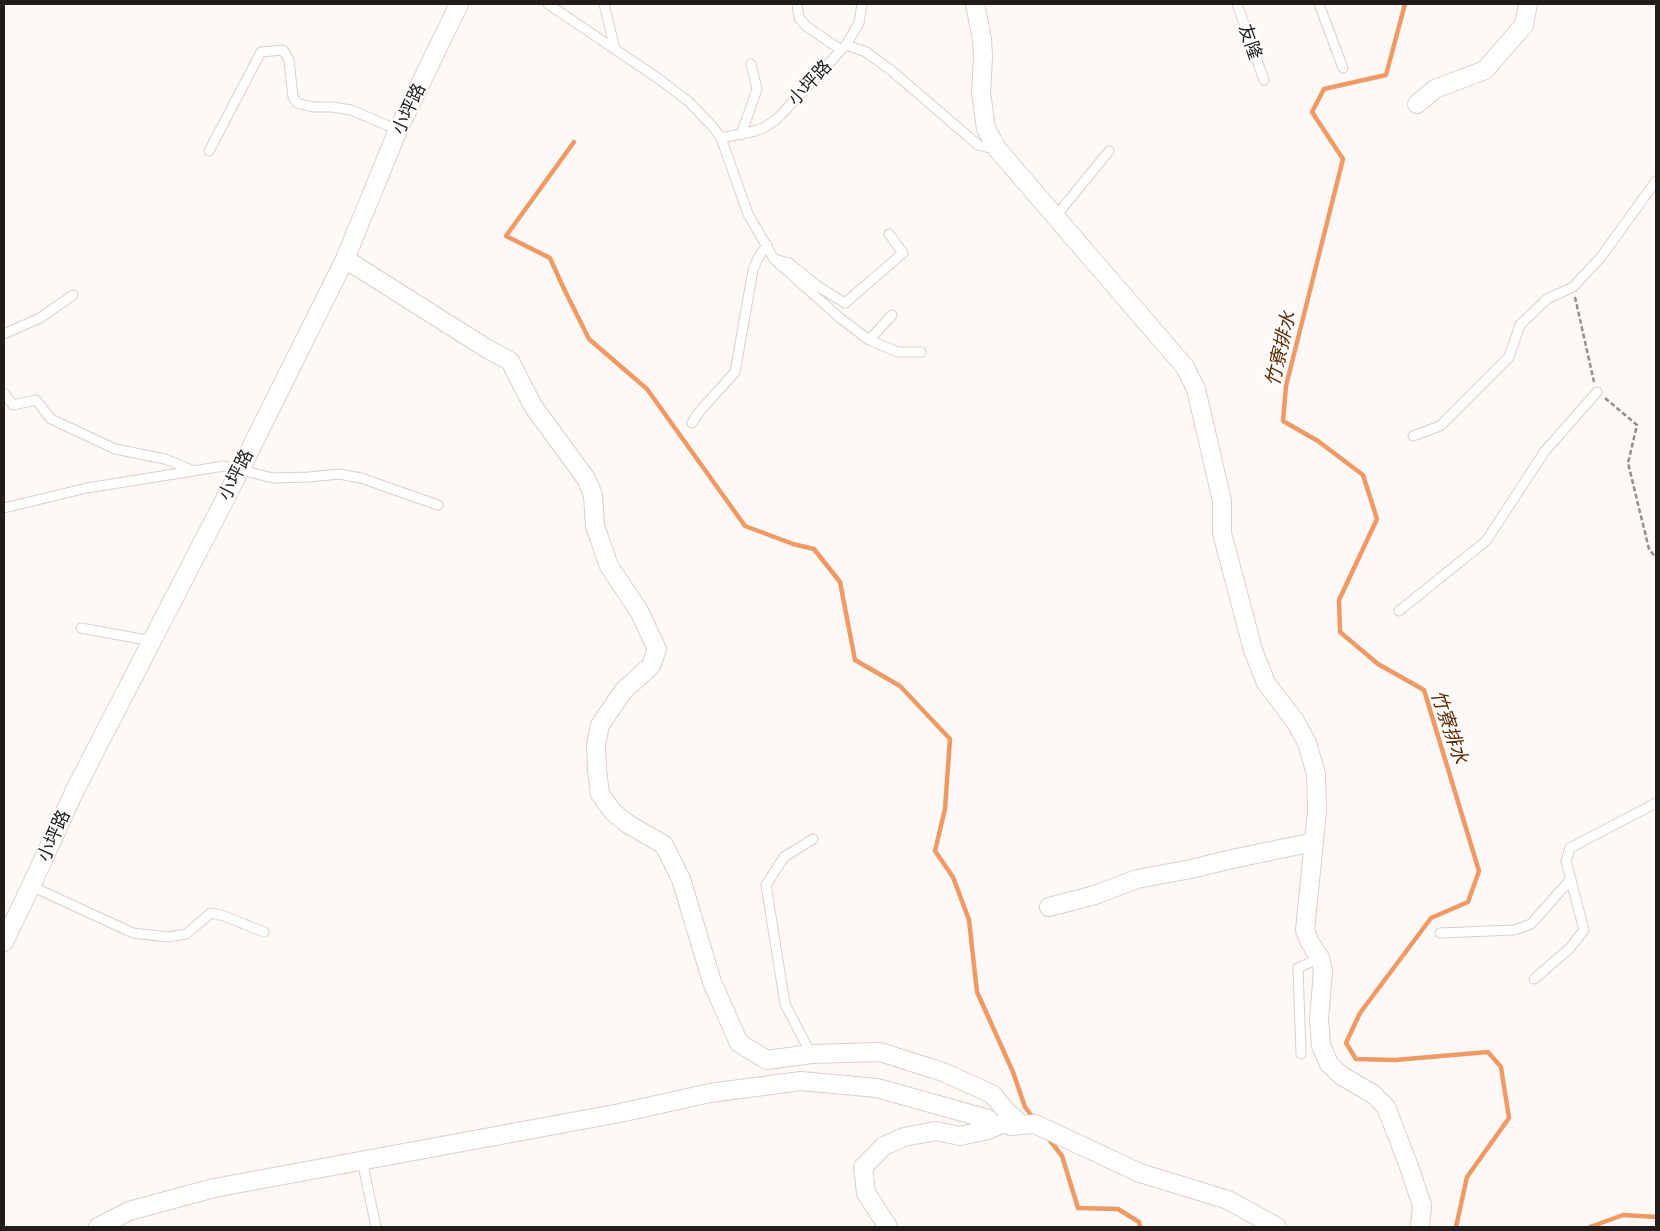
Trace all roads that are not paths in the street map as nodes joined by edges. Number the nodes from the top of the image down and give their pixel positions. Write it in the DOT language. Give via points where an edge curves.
graph roads {
  1 [pos="460,4"];
  2 [pos="548,4"];
  3 [pos="604,4"];
  4 [pos="797,4"];
  5 [pos="862,4"];
  6 [pos="975,4"];
  7 [pos="1237,4"];
  8 [pos="1319,4"];
  9 [pos="1528,4"];
  10 [pos="843,48"];
  11 [pos="615,49"];
  12 [pos="751,64"];
  13 [pos="1343,68"];
  14 [pos="1264,80"];
  15 [pos="1417,104"];
  16 [pos="398,130"];
  17 [pos="741,135"];
  18 [pos="721,138"];
  19 [pos="998,150"];
  20 [pos="209,151"];
  21 [pos="1109,151"];
  22 [pos="1656,181"];
  23 [pos="1056,216"];
  24 [pos="890,234"];
  25 [pos="767,246"];
  26 [pos="345,259"];
  27 [pos="774,259"];
  28 [pos="73,295"];
  29 [pos="892,315"];
  30 [pos="4,334"];
  31 [pos="869,340"];
  32 [pos="921,352"];
  33 [pos="1597,392"];
  34 [pos="4,393"];
  35 [pos="692,423"];
  36 [pos="1413,436"];
  37 [pos="240,470"];
  38 [pos="194,471"];
  39 [pos="438,505"];
  40 [pos="4,508"];
  41 [pos="1399,611"];
  42 [pos="81,628"];
  43 [pos="152,641"];
  44 [pos="1656,803"];
  45 [pos="813,839"];
  46 [pos="1314,842"];
  47 [pos="1571,879"];
  48 [pos="31,886"];
  49 [pos="1049,907"];
  50 [pos="264,932"];
  51 [pos="1440,933"];
  52 [pos="4,942"];
  53 [pos="1320,958"];
  54 [pos="1534,980"];
  55 [pos="811,1054"];
  56 [pos="1301,1054"];
  57 [pos="988,1119"];
  58 [pos="1023,1125"];
  59 [pos="362,1160"];
  60 [pos="98,1227"];
  61 [pos="376,1227"];
  62 [pos="888,1227"];
  63 [pos="1277,1227"];
  64 [pos="1420,1227"];
  1 -- 16 [label="street, 小坪路"];
  2 -- 11 [label="lane"];
  3 -- 11 [label="lane"];
  4 -- 10 [label="lane" via="799,18 806,26"];
  5 -- 10 [label="lane, 小坪路" via="859,23"];
  6 -- 19 [label="street" via="982,39 981,92 986,129"];
  7 -- 14 [label="lane, 友隆"];
  8 -- 13 [label="lane"];
  9 -- 15 [label="street" via="1524,25 1485,70 1435,89"];
  10 -- 17 [label="lane, 小坪路" via="777,119"];
  10 -- 19 [label="lane" via="866,52 978,145"];
  11 -- 18 [label="lane" via="689,102"];
  12 -- 17 [label="lane" via="757,89"];
  16 -- 20 [label="lane" via="351,110 297,103 293,96 289,60 283,50 260,52"];
  16 -- 26 [label="street, 小坪路"];
  17 -- 18 [label="lane, 小坪路"];
  18 -- 25 [label="lane" via="748,214"];
  19 -- 23 [label="street"];
  21 -- 23 [label="lane"];
  22 -- 36 [label="lane" via="1602,257 1573,287 1547,300 1520,325 1509,357 1440,426"];
  23 -- 46 [label="street" via="1185,367 1196,389 1222,501 1222,533 1253,650 1266,683 1295,720 1307,743 1316,774"];
  24 -- 27 [label="lane" via="903,253 845,303 789,263"];
  25 -- 27 [label="lane"];
  25 -- 35 [label="lane" via="753,270 735,372"];
  26 -- 37 [label="street, 小坪路"];
  26 -- 55 [label="street" via="510,361 533,406 587,480 593,495 595,526 609,566 639,611 657,648 651,666 624,690 600,725 596,745 600,794 613,812 628,824 664,845 681,879 712,982 739,1043 767,1060"];
  27 -- 31 [label="lane"];
  28 -- 30 [label="lane" via="40,318"];
  29 -- 31 [label="lane"];
  31 -- 32 [label="lane" via="898,352"];
  33 -- 41 [label="lane" via="1545,452 1486,541"];
  34 -- 38 [label="lane" via="13,405 36,400 51,418 115,448 165,459"];
  37 -- 38 [label="lane" via="224,466"];
  37 -- 39 [label="lane" via="273,478 339,474 361,478"];
  37 -- 43 [label="street, 小坪路"];
  38 -- 40 [label="lane" via="88,488"];
  42 -- 43 [label="lane"];
  43 -- 48 [label="street, 小坪路" via="76,788"];
  44 -- 47 [label="lane" via="1570,848 1566,861"];
  45 -- 55 [label="lane" via="784,857 766,885 785,1004"];
  46 -- 49 [label="street" via="1137,879 1095,895"];
  46 -- 53 [label="street" via="1305,930"];
  47 -- 51 [label="lane" via="1532,924 1514,930"];
  47 -- 54 [label="lane" via="1584,930 1570,948"];
  48 -- 50 [label="lane" via="133,933 168,937 186,934 211,913"];
  48 -- 52 [label="street, 小坪路"];
  53 -- 56 [label="lane" via="1298,968"];
  53 -- 64 [label="street" via="1323,971 1319,1019 1321,1045 1329,1064 1342,1076 1373,1094 1386,1108 1422,1205"];
  55 -- 58 [label="street" via="880,1052 943,1072 992,1094"];
  57 -- 59 [label="street" via="877,1088 801,1081 710,1093 620,1113"];
  58 -- 62 [label="street" via="1007,1122 960,1136 936,1131 904,1137 884,1146 863,1167 866,1193"];
  58 -- 63 [label="street" via="1053,1133 1140,1173 1228,1200"];
  59 -- 60 [label="street" via="214,1188 130,1211"];
  59 -- 61 [label="lane"];
}
